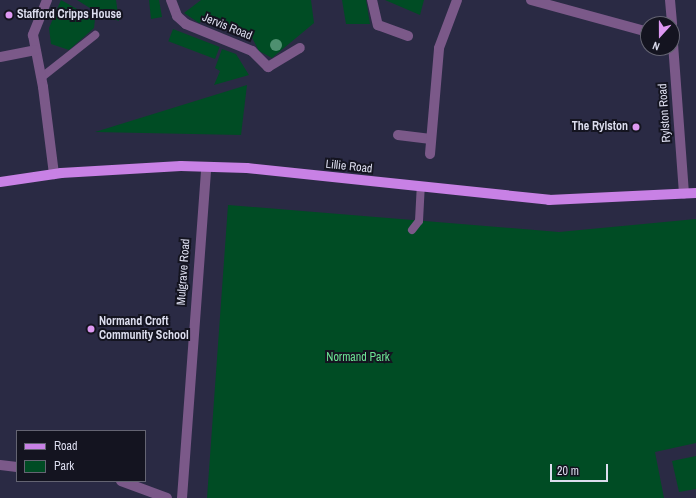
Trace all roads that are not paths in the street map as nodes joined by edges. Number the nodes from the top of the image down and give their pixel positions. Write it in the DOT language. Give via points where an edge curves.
graph roads {
  1 [pos="47,0"];
  2 [pos="171,0"];
  3 [pos="372,0"];
  4 [pos="457,0"];
  5 [pos="532,0"];
  6 [pos="670,0"];
  7 [pos="671,16"];
  8 [pos="640,30"];
  9 [pos="95,35"];
  10 [pos="408,36"];
  11 [pos="300,48"];
  12 [pos="35,50"];
  13 [pos="673,56"];
  14 [pos="0,57"];
  15 [pos="42,77"];
  16 [pos="398,135"];
  17 [pos="431,139"];
  18 [pos="430,154"];
  19 [pos="206,168"];
  20 [pos="54,174"];
  21 [pos="0,182"];
  22 [pos="421,188"];
  23 [pos="696,193"];
  24 [pos="684,194"];
  25 [pos="412,230"];
  26 [pos="0,466"];
  27 [pos="16,468"];
  28 [pos="124,482"];
  29 [pos="168,498"];
  30 [pos="182,498"];
  1 -- 12 [label="street" via="32,35"];
  2 -- 11 [label="street, Jervis Road" via="177,16 186,24 252,51 268,67"];
  3 -- 10 [label="street" via="378,26"];
  4 -- 17 [label="street" via="439,48"];
  5 -- 8 [label="street"];
  6 -- 7 [label="street"];
  9 -- 15 [label="lane"];
  12 -- 14 [label="street"];
  12 -- 15 [label="street"];
  13 -- 24 [label="street, Rylston Road"];
  15 -- 20 [label="street"];
  16 -- 17 [label="street"];
  17 -- 18 [label="street"];
  19 -- 20 [label="main road, Lillie Road" via="181,166"];
  19 -- 22 [label="main road, Lillie Road" via="247,168"];
  19 -- 30 [label="street, Mulgrave Road"];
  20 -- 21 [label="main road, Lillie Road"];
  22 -- 24 [label="main road, Lillie Road" via="549,200"];
  22 -- 25 [label="lane" via="419,221"];
  23 -- 24 [label="main road, Lillie Road"];
  26 -- 27 [label="street"];
  28 -- 29 [label="street"];
}
